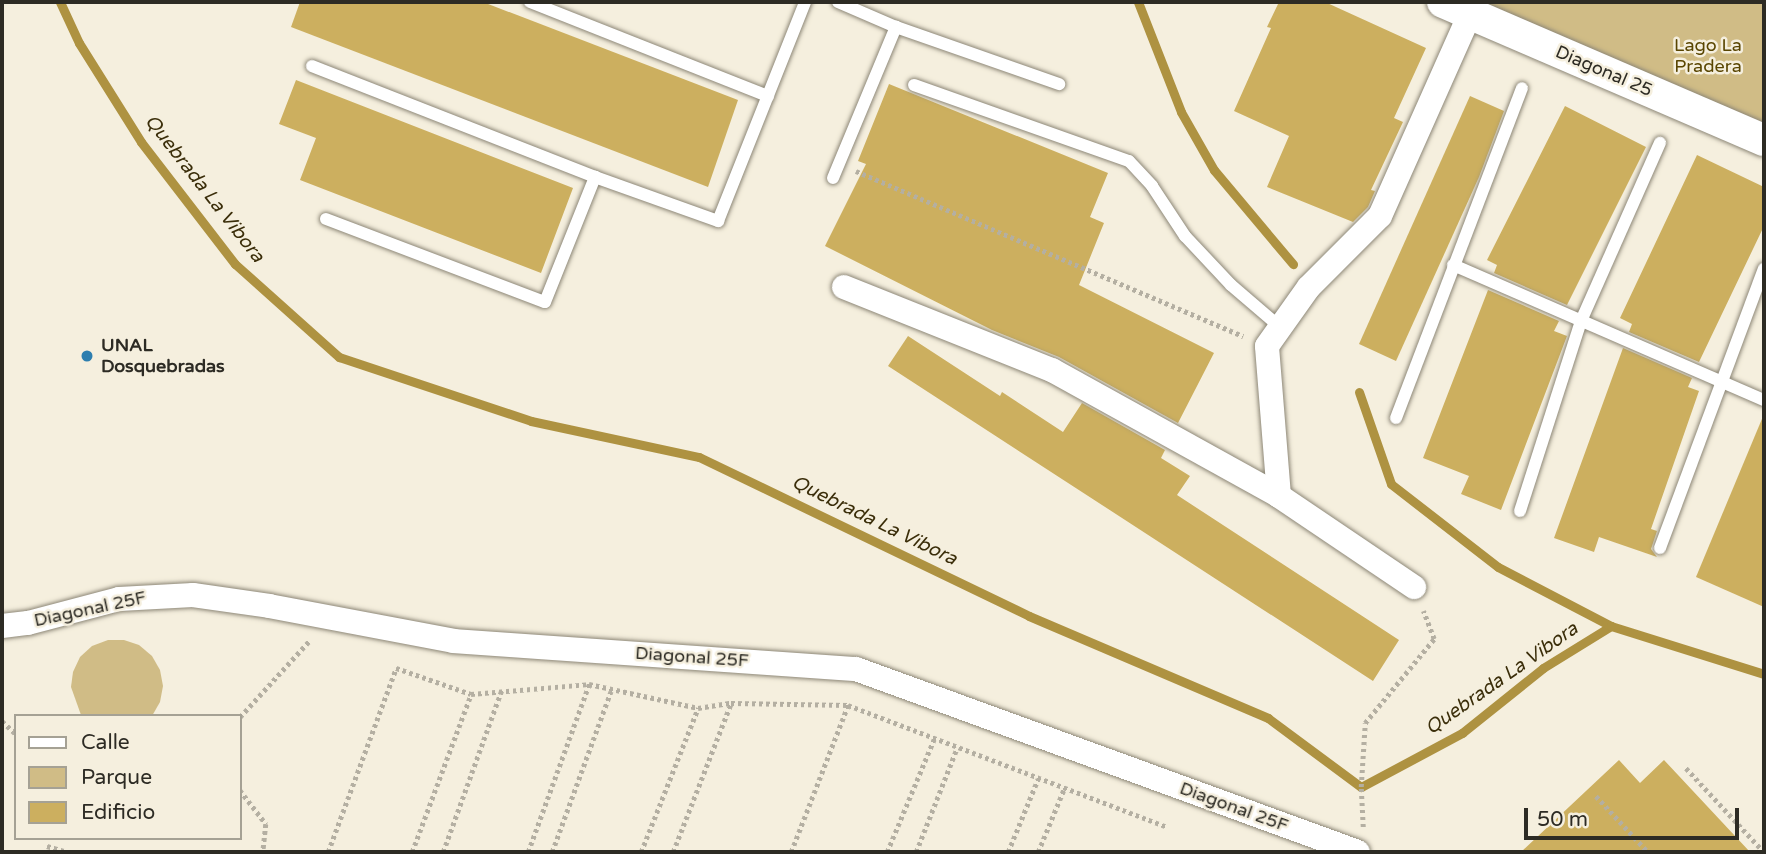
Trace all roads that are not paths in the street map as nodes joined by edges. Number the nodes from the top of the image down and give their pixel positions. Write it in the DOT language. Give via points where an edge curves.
graph roads {
  1 [pos="530,2"];
  2 [pos="805,2"];
  3 [pos="838,2"];
  4 [pos="1462,6"];
  5 [pos="896,27"];
  6 [pos="312,66"];
  7 [pos="1059,84"];
  8 [pos="914,85"];
  9 [pos="1522,88"];
  10 [pos="768,96"];
  11 [pos="1764,140"];
  12 [pos="1660,143"];
  13 [pos="595,177"];
  14 [pos="833,178"];
  15 [pos="326,219"];
  16 [pos="1453,265"];
  17 [pos="1764,269"];
  18 [pos="844,287"];
  19 [pos="1581,321"];
  20 [pos="1273,336"];
  21 [pos="1722,383"];
  22 [pos="1764,400"];
  23 [pos="1396,418"];
  24 [pos="1279,496"];
  25 [pos="1520,511"];
  26 [pos="1660,548"];
  27 [pos="1414,587"];
  28 [pos="2,626"];
  29 [pos="1361,846"];
  1 -- 10 [label="lane"];
  2 -- 10 [label="lane"];
  3 -- 5 [label="lane"];
  4 -- 11 [label="street, Diagonal 25"];
  4 -- 20 [label="street" via="1380,216 1309,287"];
  5 -- 7 [label="lane"];
  5 -- 14 [label="lane"];
  6 -- 13 [label="lane"];
  8 -- 20 [label="lane" via="1129,161 1185,236"];
  9 -- 16 [label="lane"];
  10 -- 13 [label="lane" via="718,221"];
  12 -- 19 [label="lane"];
  13 -- 15 [label="lane" via="545,302"];
  16 -- 19 [label="lane"];
  16 -- 23 [label="lane"];
  17 -- 21 [label="lane"];
  18 -- 24 [label="street" via="1052,370"];
  19 -- 21 [label="lane"];
  19 -- 25 [label="lane"];
  20 -- 24 [label="street"];
  21 -- 22 [label="lane"];
  21 -- 26 [label="lane"];
  24 -- 27 [label="street"];
  28 -- 29 [label="street, Diagonal 25F" via="119,599 194,595 454,641 856,669"];
}
